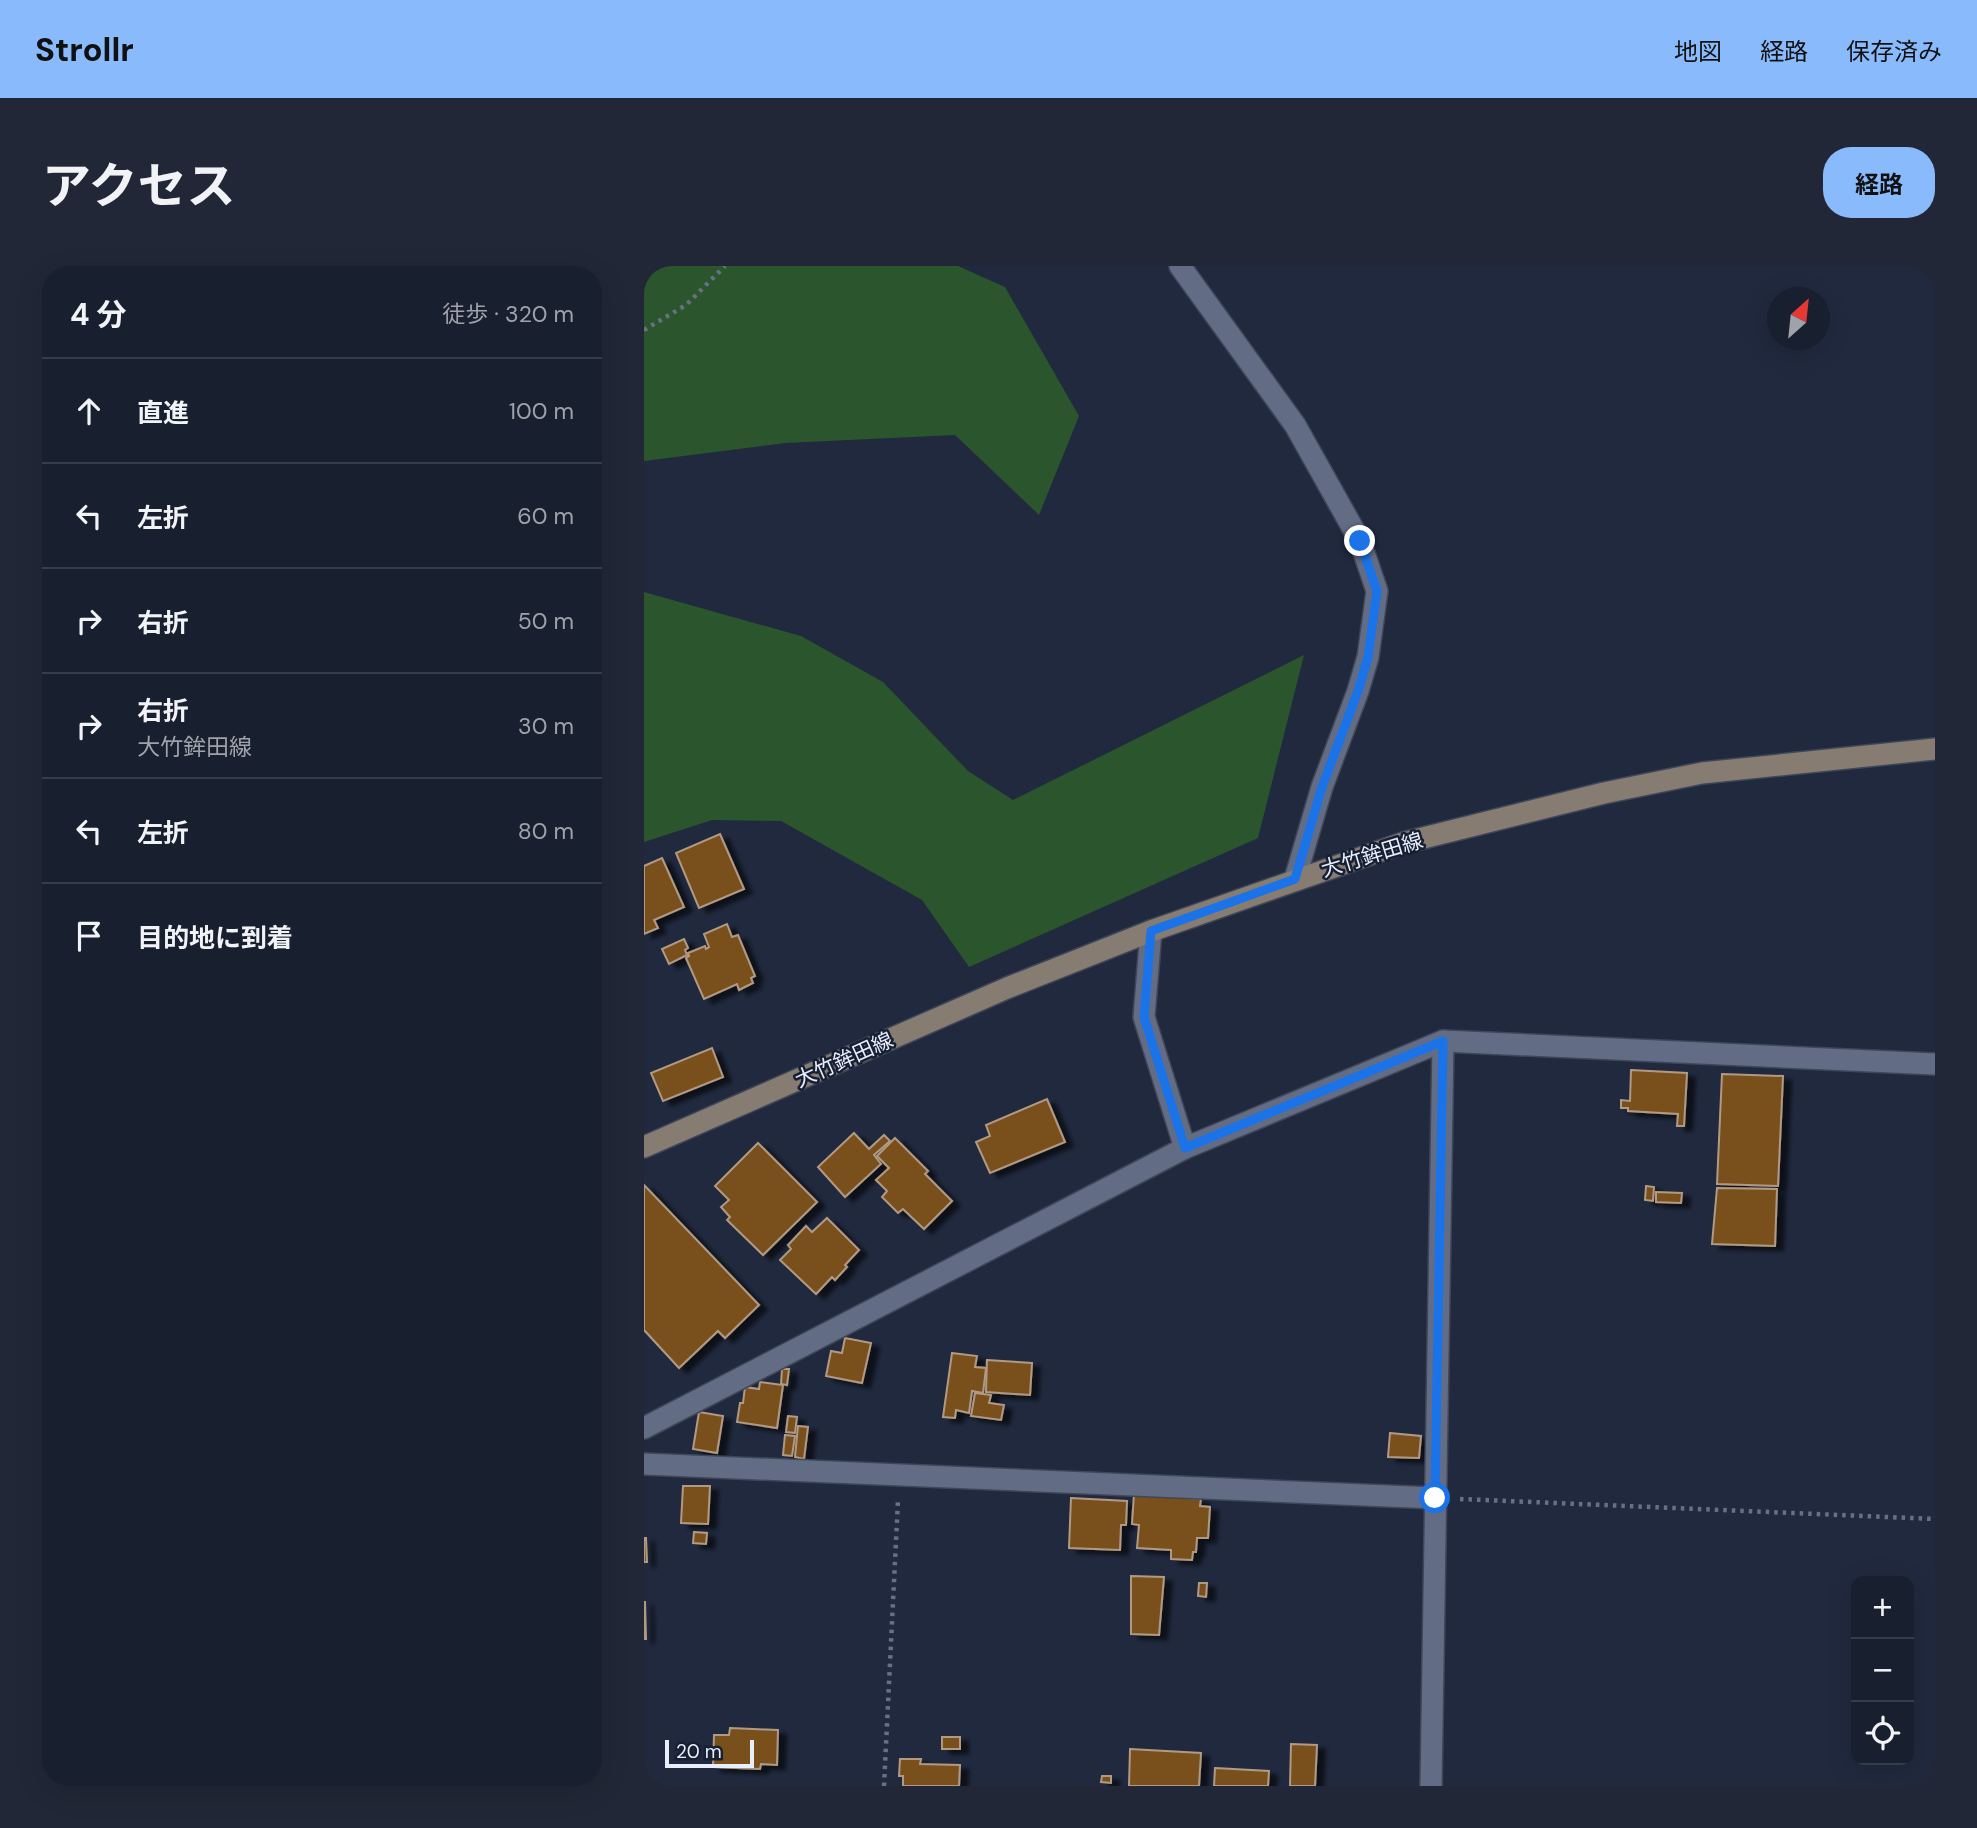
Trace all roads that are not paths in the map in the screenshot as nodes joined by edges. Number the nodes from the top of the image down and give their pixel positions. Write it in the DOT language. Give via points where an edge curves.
graph roads {
  1 [pos="1180,266"];
  2 [pos="1935,749"];
  3 [pos="1295,879"];
  4 [pos="1151,931"];
  5 [pos="1443,1041"];
  6 [pos="1935,1064"];
  7 [pos="644,1147"];
  8 [pos="1185,1148"];
  9 [pos="644,1428"];
  10 [pos="644,1464"];
  11 [pos="1435,1498"];
  12 [pos="1431,1786"];
  1 -- 3 [label="street" via="1295,425 1360,541 1377,591 1364,668"];
  2 -- 3 [label="main road, 大竹鉾田線" via="1702,773 1403,843"];
  3 -- 4 [label="main road, 大竹鉾田線"];
  4 -- 7 [label="main road, 大竹鉾田線" via="1007,988"];
  4 -- 8 [label="street" via="1144,1017"];
  5 -- 6 [label="street"];
  5 -- 8 [label="street"];
  5 -- 11 [label="street"];
  8 -- 9 [label="street"];
  10 -- 11 [label="street"];
  11 -- 12 [label="street"];
}
